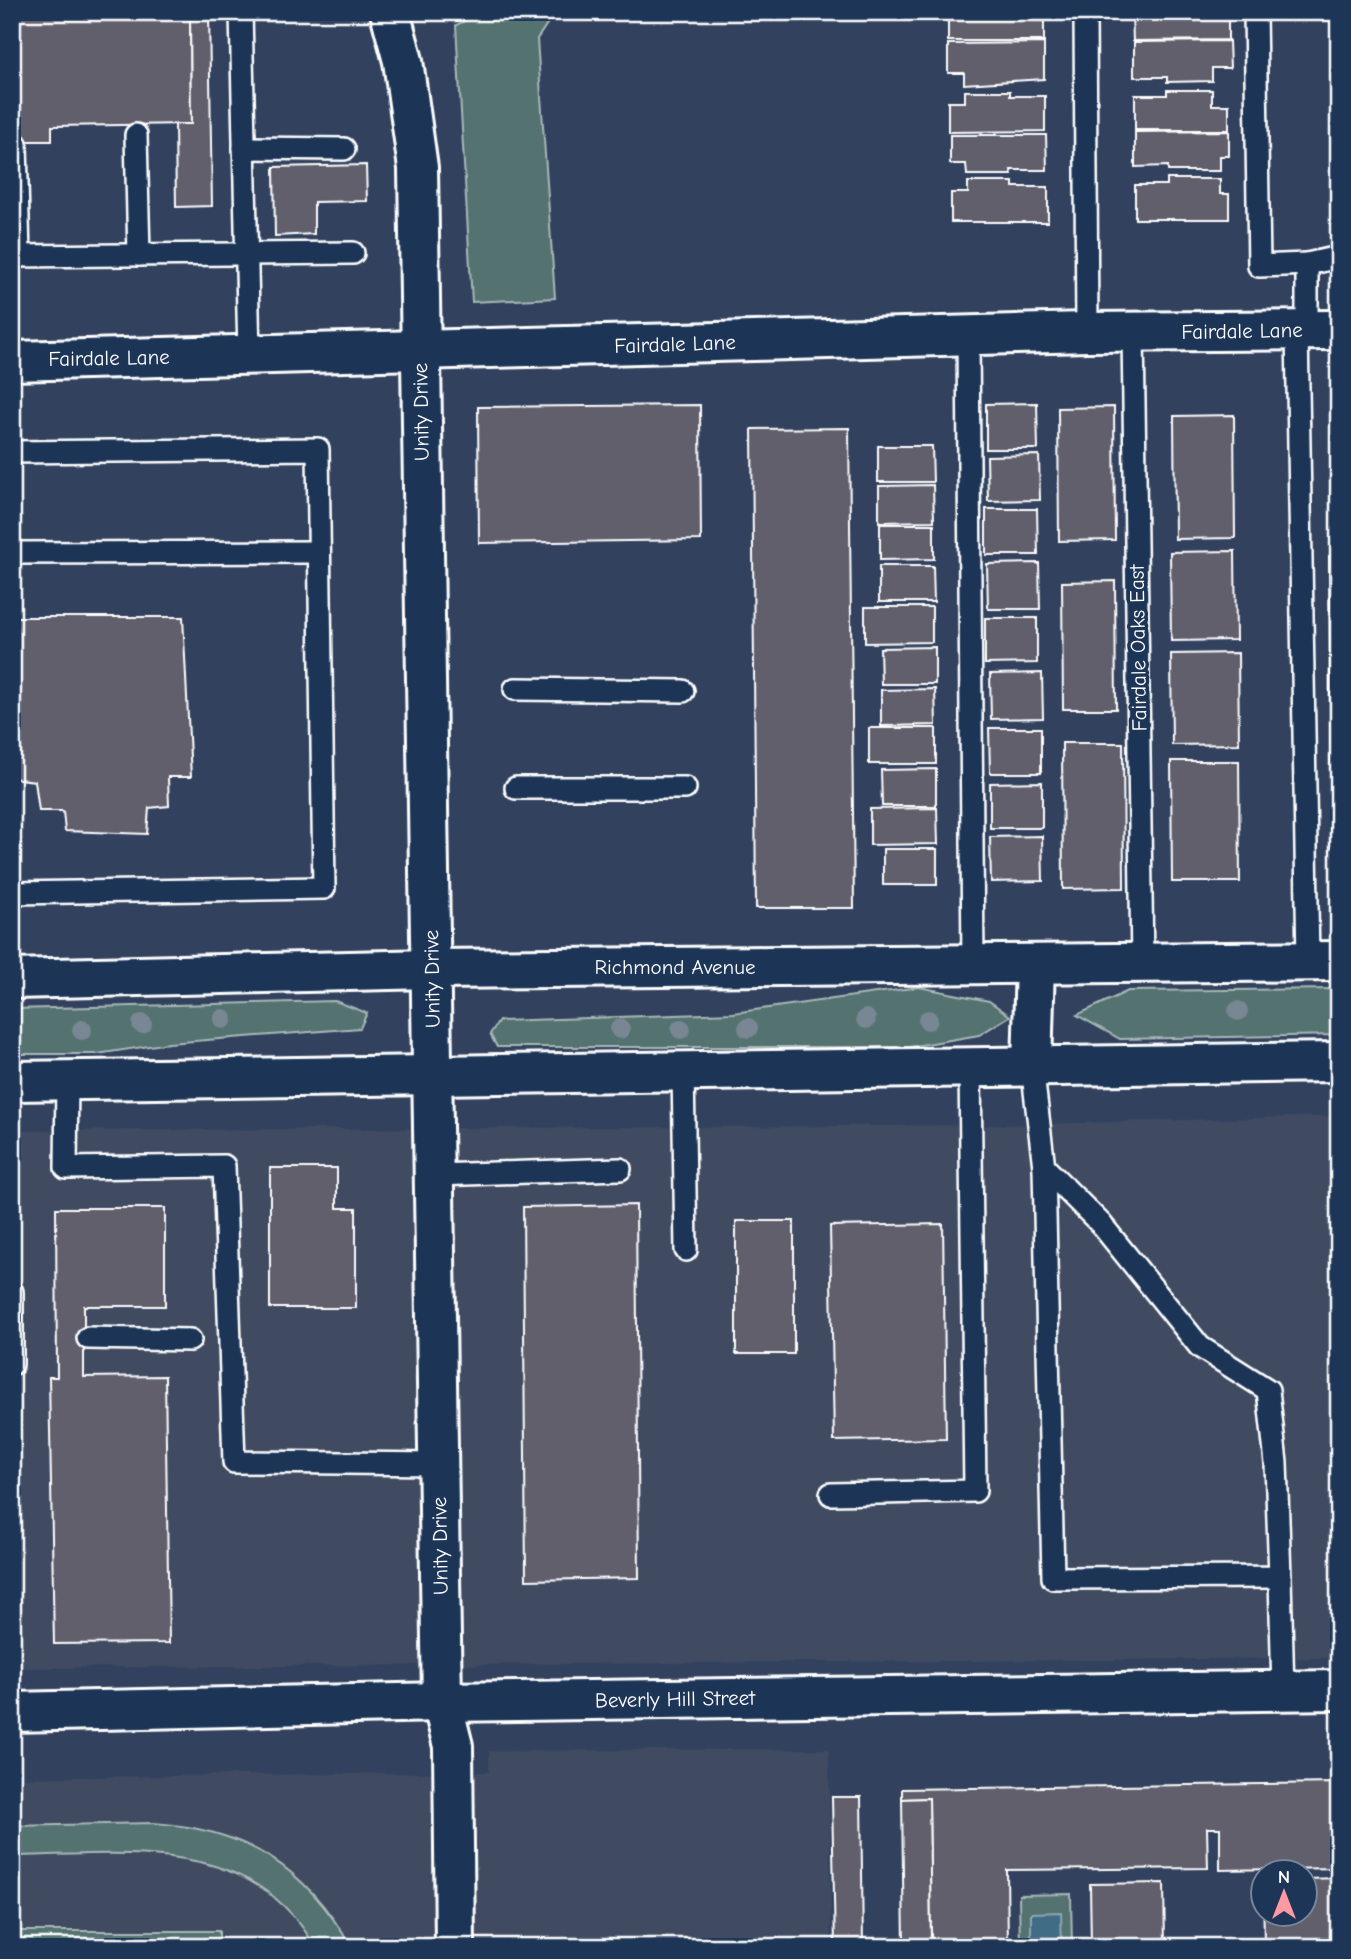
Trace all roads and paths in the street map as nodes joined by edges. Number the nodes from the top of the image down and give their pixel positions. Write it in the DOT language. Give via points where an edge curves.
graph roads {
  1 [pos="241,12"];
  2 [pos="390,12"];
  3 [pos="1085,12"];
  4 [pos="1255,12"];
  5 [pos="136,135"];
  6 [pos="16,144"];
  7 [pos="244,148"];
  8 [pos="344,149"];
  9 [pos="353,253"];
  10 [pos="246,254"];
  11 [pos="139,255"];
  12 [pos="16,256"];
  13 [pos="1339,257"];
  14 [pos="1307,264"];
  15 [pos="1314,331"];
  16 [pos="1087,332"];
  17 [pos="1133,333"];
  18 [pos="968,336"];
  19 [pos="420,351"];
  20 [pos="249,355"];
  21 [pos="12,361"];
  22 [pos="12,452"];
  23 [pos="319,552"];
  24 [pos="12,553"];
  25 [pos="515,689"];
  26 [pos="683,691"];
  27 [pos="516,788"];
  28 [pos="685,788"];
  29 [pos="12,893"];
  30 [pos="1323,961"];
  31 [pos="1142,962"];
  32 [pos="1035,964"];
  33 [pos="973,965"];
  34 [pos="431,970"];
  35 [pos="12,979"];
  36 [pos="1339,1062"];
  37 [pos="1032,1066"];
  38 [pos="970,1067"];
  39 [pos="683,1071"];
  40 [pos="433,1074"];
  41 [pos="67,1080"];
  42 [pos="12,1081"];
  43 [pos="1044,1167"];
  44 [pos="620,1169"];
  45 [pos="435,1175"];
  46 [pos="686,1250"];
  47 [pos="12,1292"];
  48 [pos="88,1338"];
  49 [pos="190,1340"];
  50 [pos="12,1364"];
  51 [pos="439,1464"];
  52 [pos="831,1494"];
  53 [pos="1280,1577"];
  54 [pos="1339,1690"];
  55 [pos="1283,1691"];
  56 [pos="442,1702"];
  57 [pos="12,1712"];
  58 [pos="455,1947"];
  1 -- 7 [label="lane"];
  2 -- 19 [label="street, Unity Drive" via="403,61 418,168"];
  3 -- 16 [label="lane"];
  4 -- 14 [label="lane" via="1259,267"];
  5 -- 11 [label="lane"];
  6 -- 12 [label="lane"];
  7 -- 8 [label="lane"];
  7 -- 10 [label="lane"];
  9 -- 10 [label="lane"];
  10 -- 11 [label="lane"];
  10 -- 20 [label="lane"];
  11 -- 12 [label="lane"];
  13 -- 14 [label="lane"];
  14 -- 15 [label="lane"];
  15 -- 17 [label="street, Fairdale Lane"];
  15 -- 30 [label="lane"];
  16 -- 17 [label="street, Fairdale Lane"];
  16 -- 18 [label="street, Fairdale Lane"];
  17 -- 31 [label="lane, Fairdale Oaks East"];
  18 -- 19 [label="street, Fairdale Lane"];
  18 -- 33 [label="lane"];
  19 -- 20 [label="street, Fairdale Lane"];
  19 -- 34 [label="street, Unity Drive"];
  20 -- 21 [label="street, Fairdale Lane"];
  22 -- 23 [label="lane" via="318,449"];
  23 -- 24 [label="lane"];
  23 -- 29 [label="lane" via="324,888"];
  25 -- 26 [label="lane"];
  27 -- 28 [label="lane"];
  30 -- 31 [label="street, Richmond Avenue"];
  31 -- 32 [label="street, Richmond Avenue"];
  32 -- 33 [label="street, Richmond Avenue"];
  32 -- 37 [label="street"];
  33 -- 34 [label="street, Richmond Avenue"];
  34 -- 35 [label="street, Richmond Avenue"];
  34 -- 40 [label="street, Unity Drive"];
  36 -- 37 [label="street"];
  37 -- 38 [label="street"];
  37 -- 43 [label="lane"];
  38 -- 39 [label="street"];
  38 -- 52 [label="lane" via="975,1491"];
  39 -- 40 [label="street"];
  39 -- 46 [label="lane"];
  40 -- 41 [label="street"];
  40 -- 45 [label="street, Unity Drive"];
  41 -- 42 [label="street"];
  41 -- 51 [label="lane" via="66,1168 224,1166 234,1462"];
  43 -- 53 [label="lane" via="1101,1224 1200,1347 1268,1390"];
  43 -- 53 [label="lane" via="1053,1578"];
  44 -- 45 [label="lane"];
  45 -- 51 [label="street, Unity Drive"];
  47 -- 50 [label="lane"];
  48 -- 49 [label="lane"];
  51 -- 56 [label="street, Unity Drive"];
  53 -- 55 [label="lane"];
  54 -- 55 [label="street, Beverly Hill Street"];
  55 -- 56 [label="street, Beverly Hill Street"];
  56 -- 57 [label="street, Beverly Hill Street"];
  56 -- 58 [label="street, Unity Drive" via="453,1746"];
}
